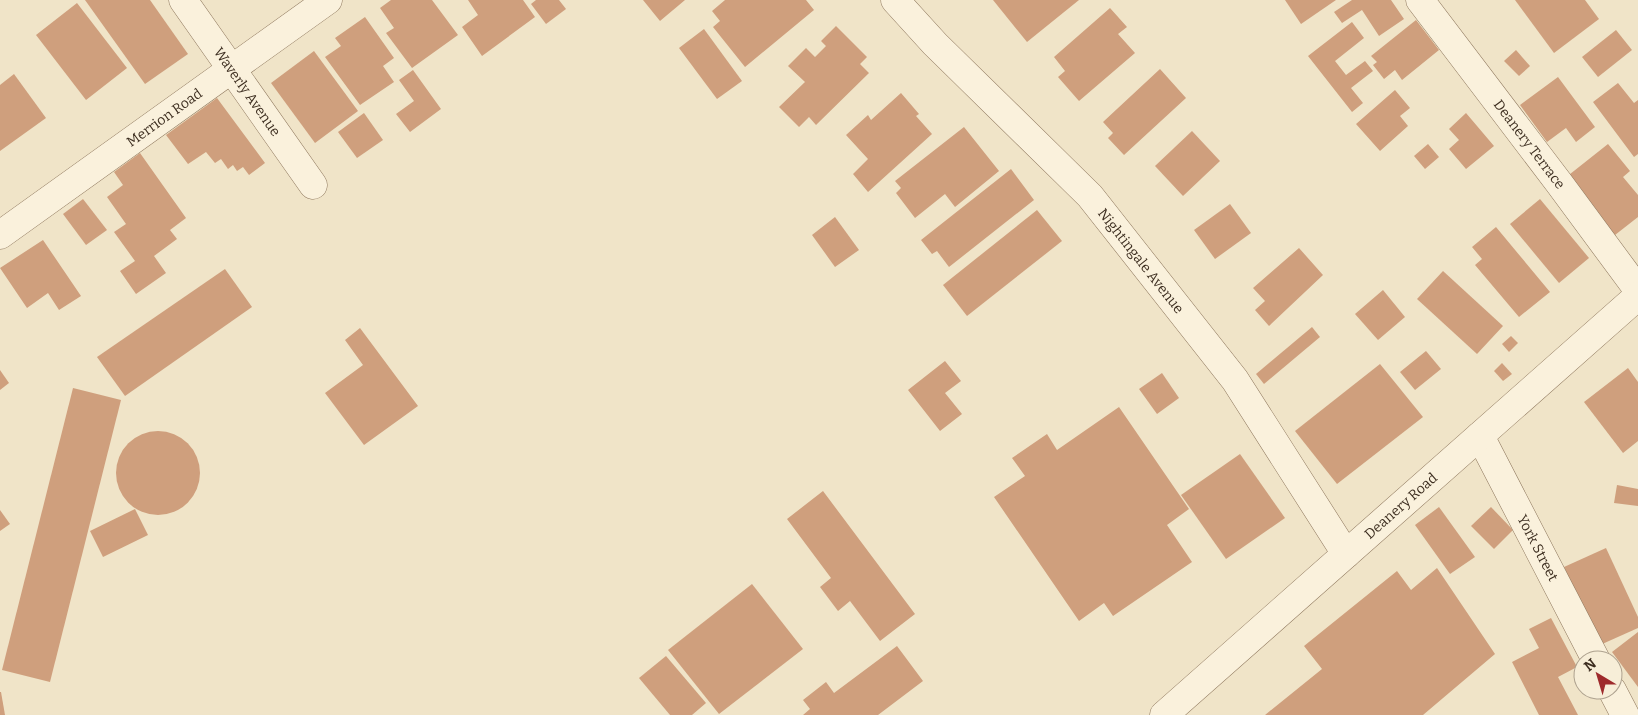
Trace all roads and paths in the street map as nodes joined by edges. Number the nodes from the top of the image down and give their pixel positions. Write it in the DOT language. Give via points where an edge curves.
graph roads {
  1 [pos="184,0"];
  2 [pos="328,0"];
  3 [pos="895,0"];
  4 [pos="1420,0"];
  5 [pos="233,70"];
  6 [pos="313,184"];
  7 [pos="0,235"];
  8 [pos="1638,290"];
  9 [pos="1638,296"];
  10 [pos="1480,436"];
  11 [pos="1346,554"];
  12 [pos="1591,650"];
  13 [pos="1617,700"];
  14 [pos="1175,711"];
  15 [pos="1625,715"];
  1 -- 5 [label="street, Waverly Avenue"];
  2 -- 5 [label="street, Merrion Road"];
  3 -- 11 [label="street, Nightingale Avenue" via="935,44 1090,196 1235,380"];
  4 -- 8 [label="street, Deanery Terrace"];
  5 -- 6 [label="street, Waverly Avenue"];
  5 -- 7 [label="street, Merrion Road"];
  9 -- 10 [label="street, Deanery Road"];
  10 -- 11 [label="street, Deanery Road"];
  10 -- 12 [label="street, York Street"];
  11 -- 14 [label="street, Deanery Road"];
  13 -- 15 [label="street"];
}
